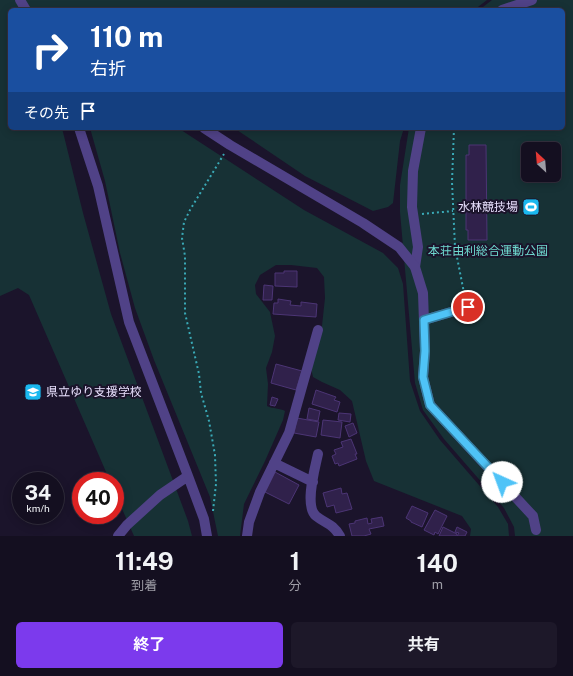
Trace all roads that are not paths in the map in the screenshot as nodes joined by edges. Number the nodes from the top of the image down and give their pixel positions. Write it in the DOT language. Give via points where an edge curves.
graph roads {
  1 [pos="532,0"];
  2 [pos="508,8"];
  3 [pos="80,130"];
  4 [pos="207,130"];
  5 [pos="421,130"];
  6 [pos="415,267"];
  7 [pos="468,307"];
  8 [pos="424,320"];
  9 [pos="318,330"];
  10 [pos="318,454"];
  11 [pos="274,463"];
  12 [pos="188,476"];
  13 [pos="313,482"];
  14 [pos="534,533"];
  15 [pos="118,536"];
  16 [pos="207,536"];
  17 [pos="247,536"];
  18 [pos="340,536"];
  1 -- 2 [label="street"];
  3 -- 12 [label="street" via="98,186 129,322"];
  4 -- 6 [label="street" via="369,227 399,247"];
  5 -- 6 [label="street" via="413,171 412,207 418,247"];
  6 -- 8 [label="street" via="423,293"];
  7 -- 8 [label="street"];
  8 -- 14 [label="street" via="423,377 430,405 533,516"];
  9 -- 11 [label="street" via="288,432"];
  10 -- 13 [label="street"];
  11 -- 13 [label="street"];
  11 -- 17 [label="street" via="260,492"];
  12 -- 15 [label="street" via="160,495"];
  12 -- 16 [label="street" via="204,519"];
  13 -- 18 [label="street" via="310,492 314,515 335,528"];
}
